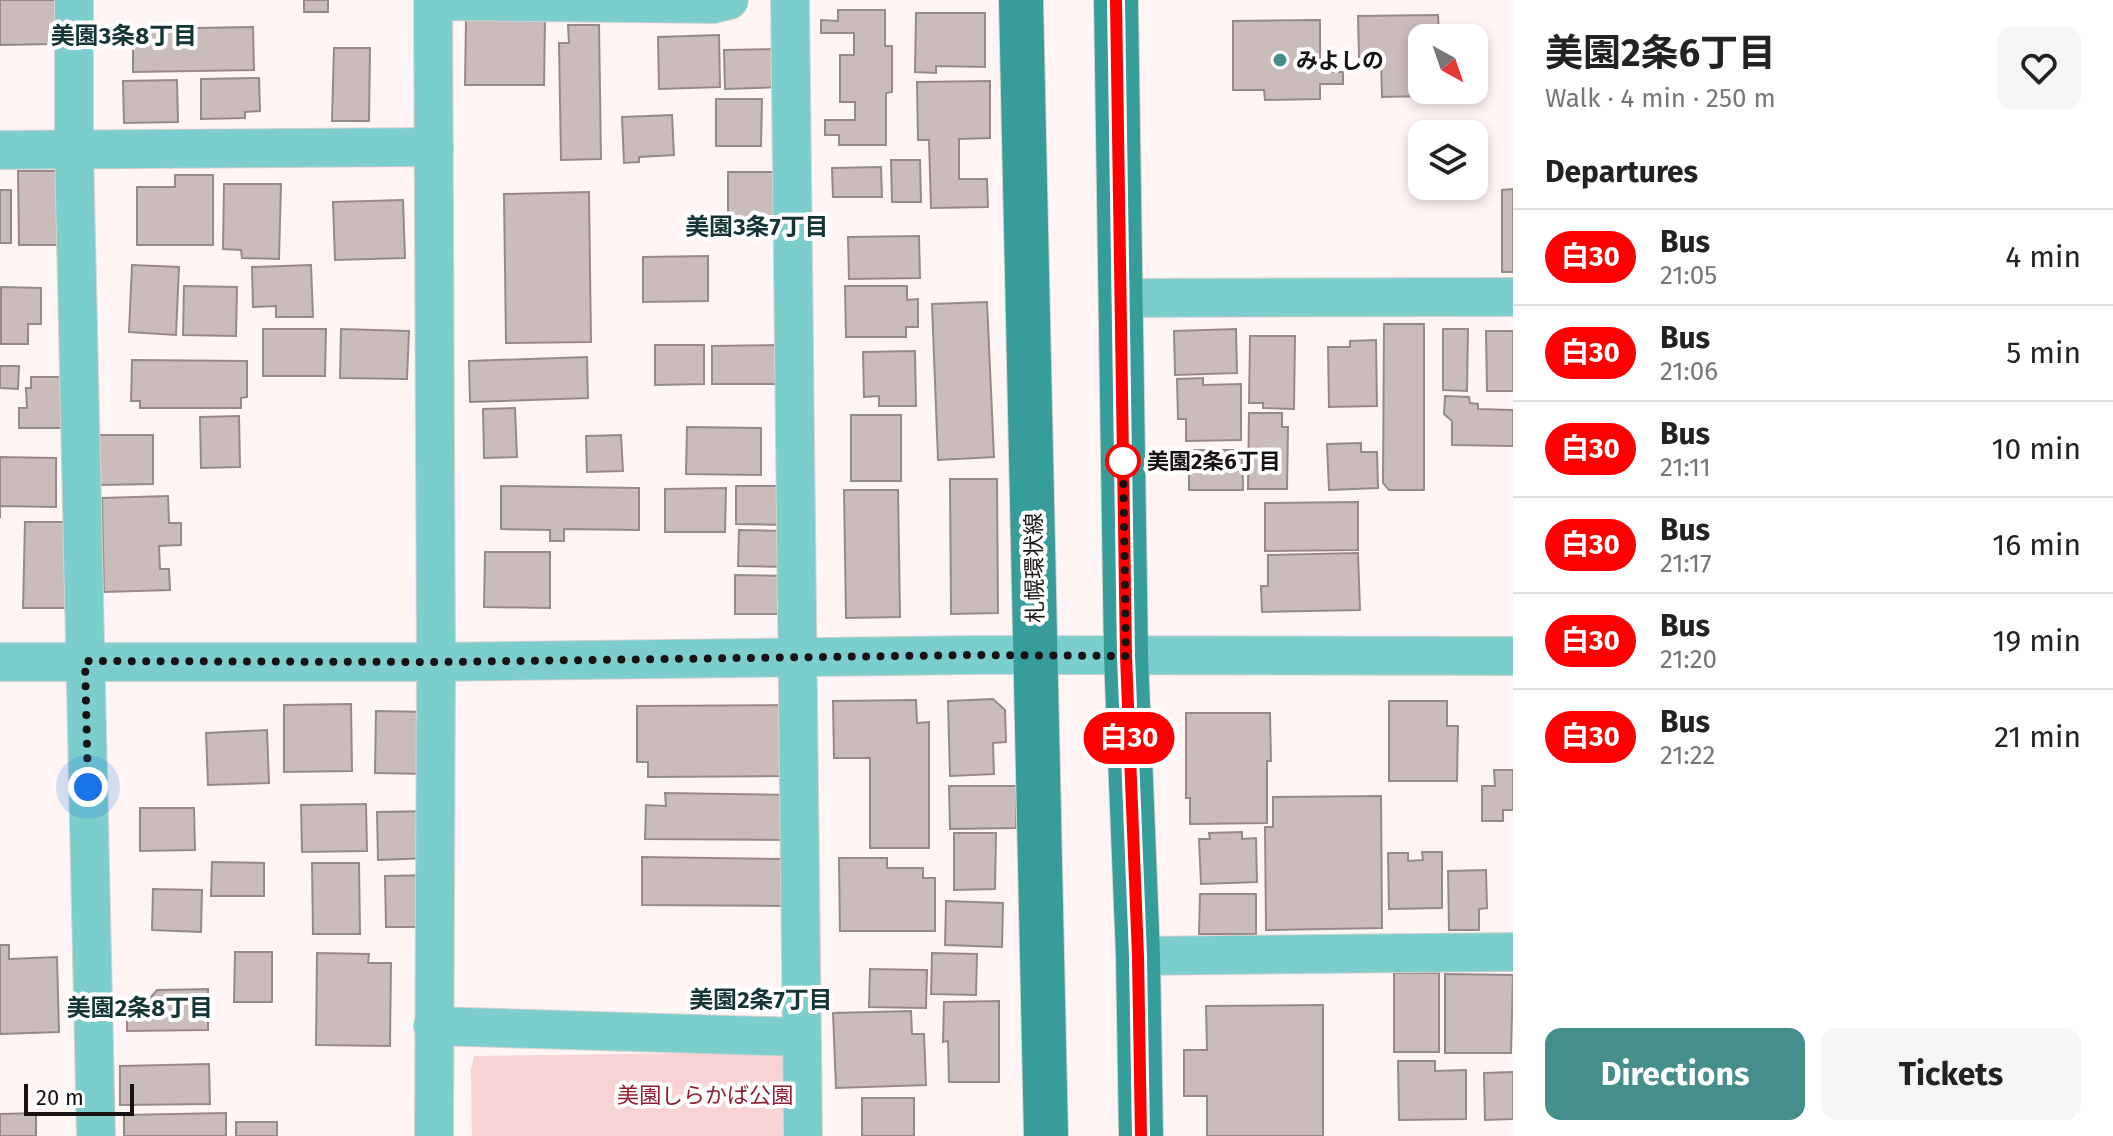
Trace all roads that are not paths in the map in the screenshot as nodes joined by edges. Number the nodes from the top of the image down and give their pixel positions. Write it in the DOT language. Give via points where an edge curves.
graph roads {
  1 [pos="74,0"];
  2 [pos="433,0"];
  3 [pos="729,0"];
  4 [pos="790,0"];
  5 [pos="1021,0"];
  6 [pos="1116,0"];
  7 [pos="434,147"];
  8 [pos="74,148"];
  9 [pos="0,150"];
  10 [pos="1513,297"];
  11 [pos="1121,298"];
  12 [pos="1036,655"];
  13 [pos="1126,656"];
  14 [pos="1513,656"];
  15 [pos="797,657"];
  16 [pos="85,661"];
  17 [pos="0,662"];
  18 [pos="436,662"];
  19 [pos="1513,952"];
  20 [pos="1138,956"];
  21 [pos="433,1026"];
  22 [pos="800,1037"];
  23 [pos="96,1136"];
  24 [pos="434,1136"];
  25 [pos="803,1136"];
  26 [pos="1046,1136"];
  27 [pos="1141,1136"];
  1 -- 8 [label="street"];
  2 -- 3 [label="street"];
  2 -- 7 [label="street"];
  4 -- 15 [label="street"];
  5 -- 12 [label="main road, 札幌環状線"];
  6 -- 11 [label="main road"];
  7 -- 8 [label="street"];
  7 -- 18 [label="street"];
  8 -- 9 [label="street"];
  8 -- 16 [label="street"];
  10 -- 11 [label="street"];
  11 -- 13 [label="main road"];
  12 -- 13 [label="street"];
  12 -- 15 [label="street"];
  12 -- 26 [label="main road, 札幌環状線"];
  13 -- 14 [label="street"];
  13 -- 20 [label="main road"];
  15 -- 18 [label="street"];
  15 -- 22 [label="street"];
  16 -- 17 [label="street"];
  16 -- 18 [label="street"];
  16 -- 23 [label="street"];
  18 -- 21 [label="street"];
  19 -- 20 [label="street"];
  20 -- 27 [label="main road"];
  21 -- 22 [label="street"];
  21 -- 24 [label="street"];
  22 -- 25 [label="street"];
}
